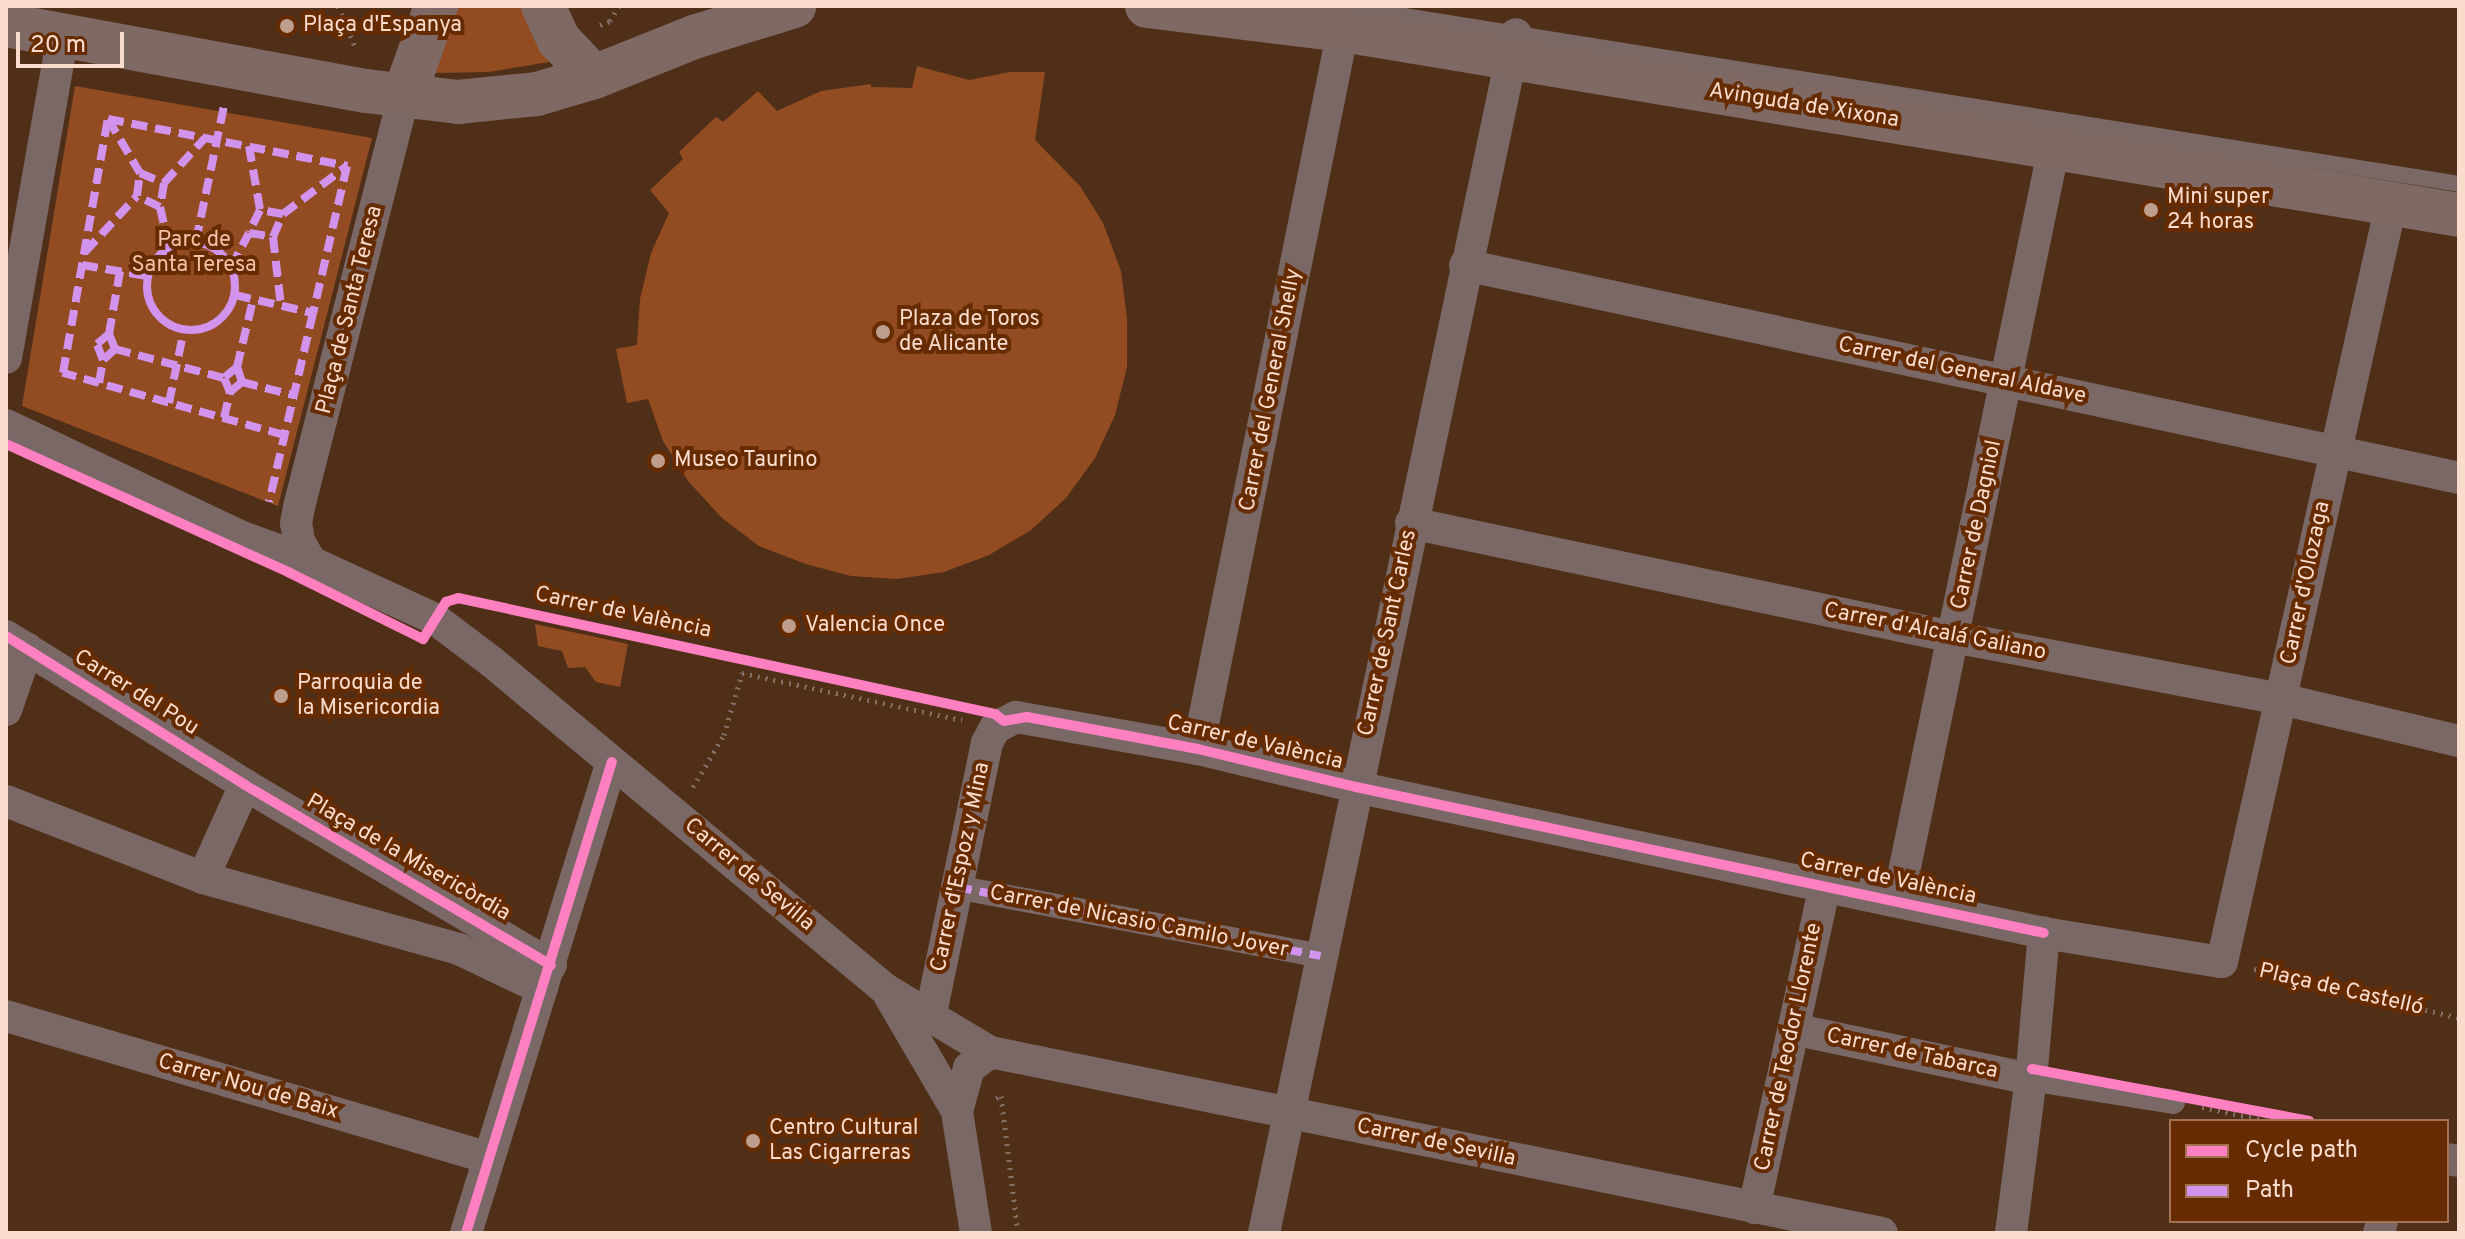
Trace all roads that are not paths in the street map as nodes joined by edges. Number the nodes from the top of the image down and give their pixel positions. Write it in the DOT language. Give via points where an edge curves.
graph roads {
  1 [pos="436,6"];
  2 [pos="543,6"];
  3 [pos="794,6"];
  4 [pos="1147,6"];
  5 [pos="1343,18"];
  6 [pos="82,23"];
  7 [pos="6,25"];
  8 [pos="1513,46"];
  9 [pos="594,77"];
  10 [pos="404,96"];
  11 [pos="2054,147"];
  12 [pos="2459,184"];
  13 [pos="2391,205"];
  14 [pos="2459,215"];
  15 [pos="1465,265"];
  16 [pos="6,358"];
  17 [pos="2007,381"];
  18 [pos="6,425"];
  19 [pos="2336,452"];
  20 [pos="2459,478"];
  21 [pos="296,523"];
  22 [pos="1411,523"];
  23 [pos="242,537"];
  24 [pos="311,562"];
  25 [pos="1953,637"];
  26 [pos="17,642"];
  27 [pos="2281,699"];
  28 [pos="6,710"];
  29 [pos="1004,721"];
  30 [pos="2459,741"];
  31 [pos="1198,749"];
  32 [pos="612,762"];
  33 [pos="245,785"];
  34 [pos="1356,787"];
  35 [pos="6,801"];
  36 [pos="203,878"];
  37 [pos="1825,886"];
  38 [pos="956,887"];
  39 [pos="1898,901"];
  40 [pos="2044,933"];
  41 [pos="1321,956"];
  42 [pos="2222,962"];
  43 [pos="546,977"];
  44 [pos="885,989"];
  45 [pos="6,1016"];
  46 [pos="930,1018"];
  47 [pos="1793,1029"];
  48 [pos="990,1052"];
  49 [pos="2030,1079"];
  50 [pos="2180,1099"];
  51 [pos="957,1111"];
  52 [pos="1288,1113"];
  53 [pos="489,1158"];
  54 [pos="1754,1208"];
  55 [pos="466,1233"];
  56 [pos="976,1233"];
  57 [pos="1264,1233"];
  58 [pos="1882,1233"];
  59 [pos="2011,1233"];
  1 -- 10 [label="main road"];
  2 -- 9 [label="main road" via="559,40"];
  3 -- 9 [label="main road" via="694,37"];
  4 -- 5 [label="main road, Avinguda de Xixona"];
  5 -- 8 [label="main road, Avinguda de Xixona"];
  5 -- 31 [label="street, Carrer del General Shelly"];
  6 -- 7 [label="main road"];
  6 -- 10 [label="main road"];
  6 -- 16 [label="street"];
  8 -- 11 [label="main road, Avinguda de Xixona"];
  8 -- 12 [label="lane, Avinguda de Xixona"];
  8 -- 15 [label="street, Carrer de Sant Carles"];
  9 -- 10 [label="main road" via="537,94 458,102"];
  10 -- 21 [label="street, Plaça de Santa Teresa"];
  11 -- 13 [label="main road, Avinguda de Xixona"];
  11 -- 17 [label="street, Carrer de Dagniol"];
  13 -- 14 [label="main road, Avinguda de Xixona"];
  13 -- 19 [label="street, Carrer d'Olozaga"];
  15 -- 17 [label="street, Carrer del General Aldave"];
  15 -- 22 [label="street, Carrer de Sant Carles"];
  17 -- 19 [label="street, Carrer del General Aldave"];
  17 -- 25 [label="street, Carrer de Dagniol"];
  18 -- 23 [label="street"];
  19 -- 20 [label="street, Carrer del General Aldave"];
  19 -- 27 [label="street, Carrer d'Olozaga"];
  21 -- 23 [label="street" via="267,540"];
  21 -- 24 [label="street"];
  22 -- 25 [label="street, Carrer d'Alcalá Galiano"];
  22 -- 34 [label="street, Carrer de Sant Carles"];
  23 -- 24 [label="street"];
  24 -- 32 [label="street, Carrer de Sevilla" via="450,629"];
  25 -- 27 [label="street, Carrer d'Alcalá Galiano"];
  25 -- 39 [label="street, Carrer de Dagniol"];
  26 -- 28 [label="street"];
  26 -- 33 [label="street, Carrer del Pou"];
  27 -- 30 [label="street, Carrer d'Alcalá Galiano"];
  27 -- 42 [label="street, Carrer d'Olozaga"];
  29 -- 31 [label="street, Carrer de València" via="1027,717"];
  29 -- 38 [label="street, Carrer d'Espoz y Mina" via="987,743"];
  31 -- 34 [label="street, Carrer de València"];
  32 -- 43 [label="street"];
  32 -- 44 [label="street, Carrer de Sevilla"];
  33 -- 36 [label="street"];
  33 -- 43 [label="street, Plaça de la Misericòrdia"];
  34 -- 37 [label="street, Carrer de València"];
  34 -- 41 [label="street, Carrer de Sant Carles"];
  35 -- 36 [label="street"];
  36 -- 43 [label="street"];
  37 -- 39 [label="street, Carrer de València"];
  37 -- 47 [label="street, Carrer de Teodor Llorente"];
  38 -- 41 [label="street, Carrer de Nicasio Camilo Jover"];
  38 -- 46 [label="street, Carrer d'Espoz y Mina"];
  39 -- 40 [label="street, Carrer de València"];
  40 -- 42 [label="street, Carrer de València"];
  40 -- 49 [label="street"];
  41 -- 52 [label="street, Carrer de Sant Carles"];
  43 -- 53 [label="street"];
  44 -- 46 [label="street, Carrer de Sevilla"];
  44 -- 51 [label="street, Carrer de Sevilla"];
  45 -- 53 [label="street, Carrer Nou de Baix"];
  46 -- 48 [label="street, Carrer de Sevilla"];
  47 -- 49 [label="street, Carrer de Tabarca"];
  47 -- 54 [label="street, Carrer de Teodor Llorente"];
  48 -- 51 [label="street" via="969,1068"];
  48 -- 52 [label="street, Carrer de Sevilla"];
  49 -- 50 [label="street, Carrer de Tabarca"];
  49 -- 59 [label="street"];
  51 -- 56 [label="street"];
  52 -- 54 [label="street, Carrer de Sevilla"];
  52 -- 57 [label="street, Carrer de Sant Carles"];
  53 -- 55 [label="street"];
  54 -- 58 [label="street, Carrer de Sevilla"];
}
